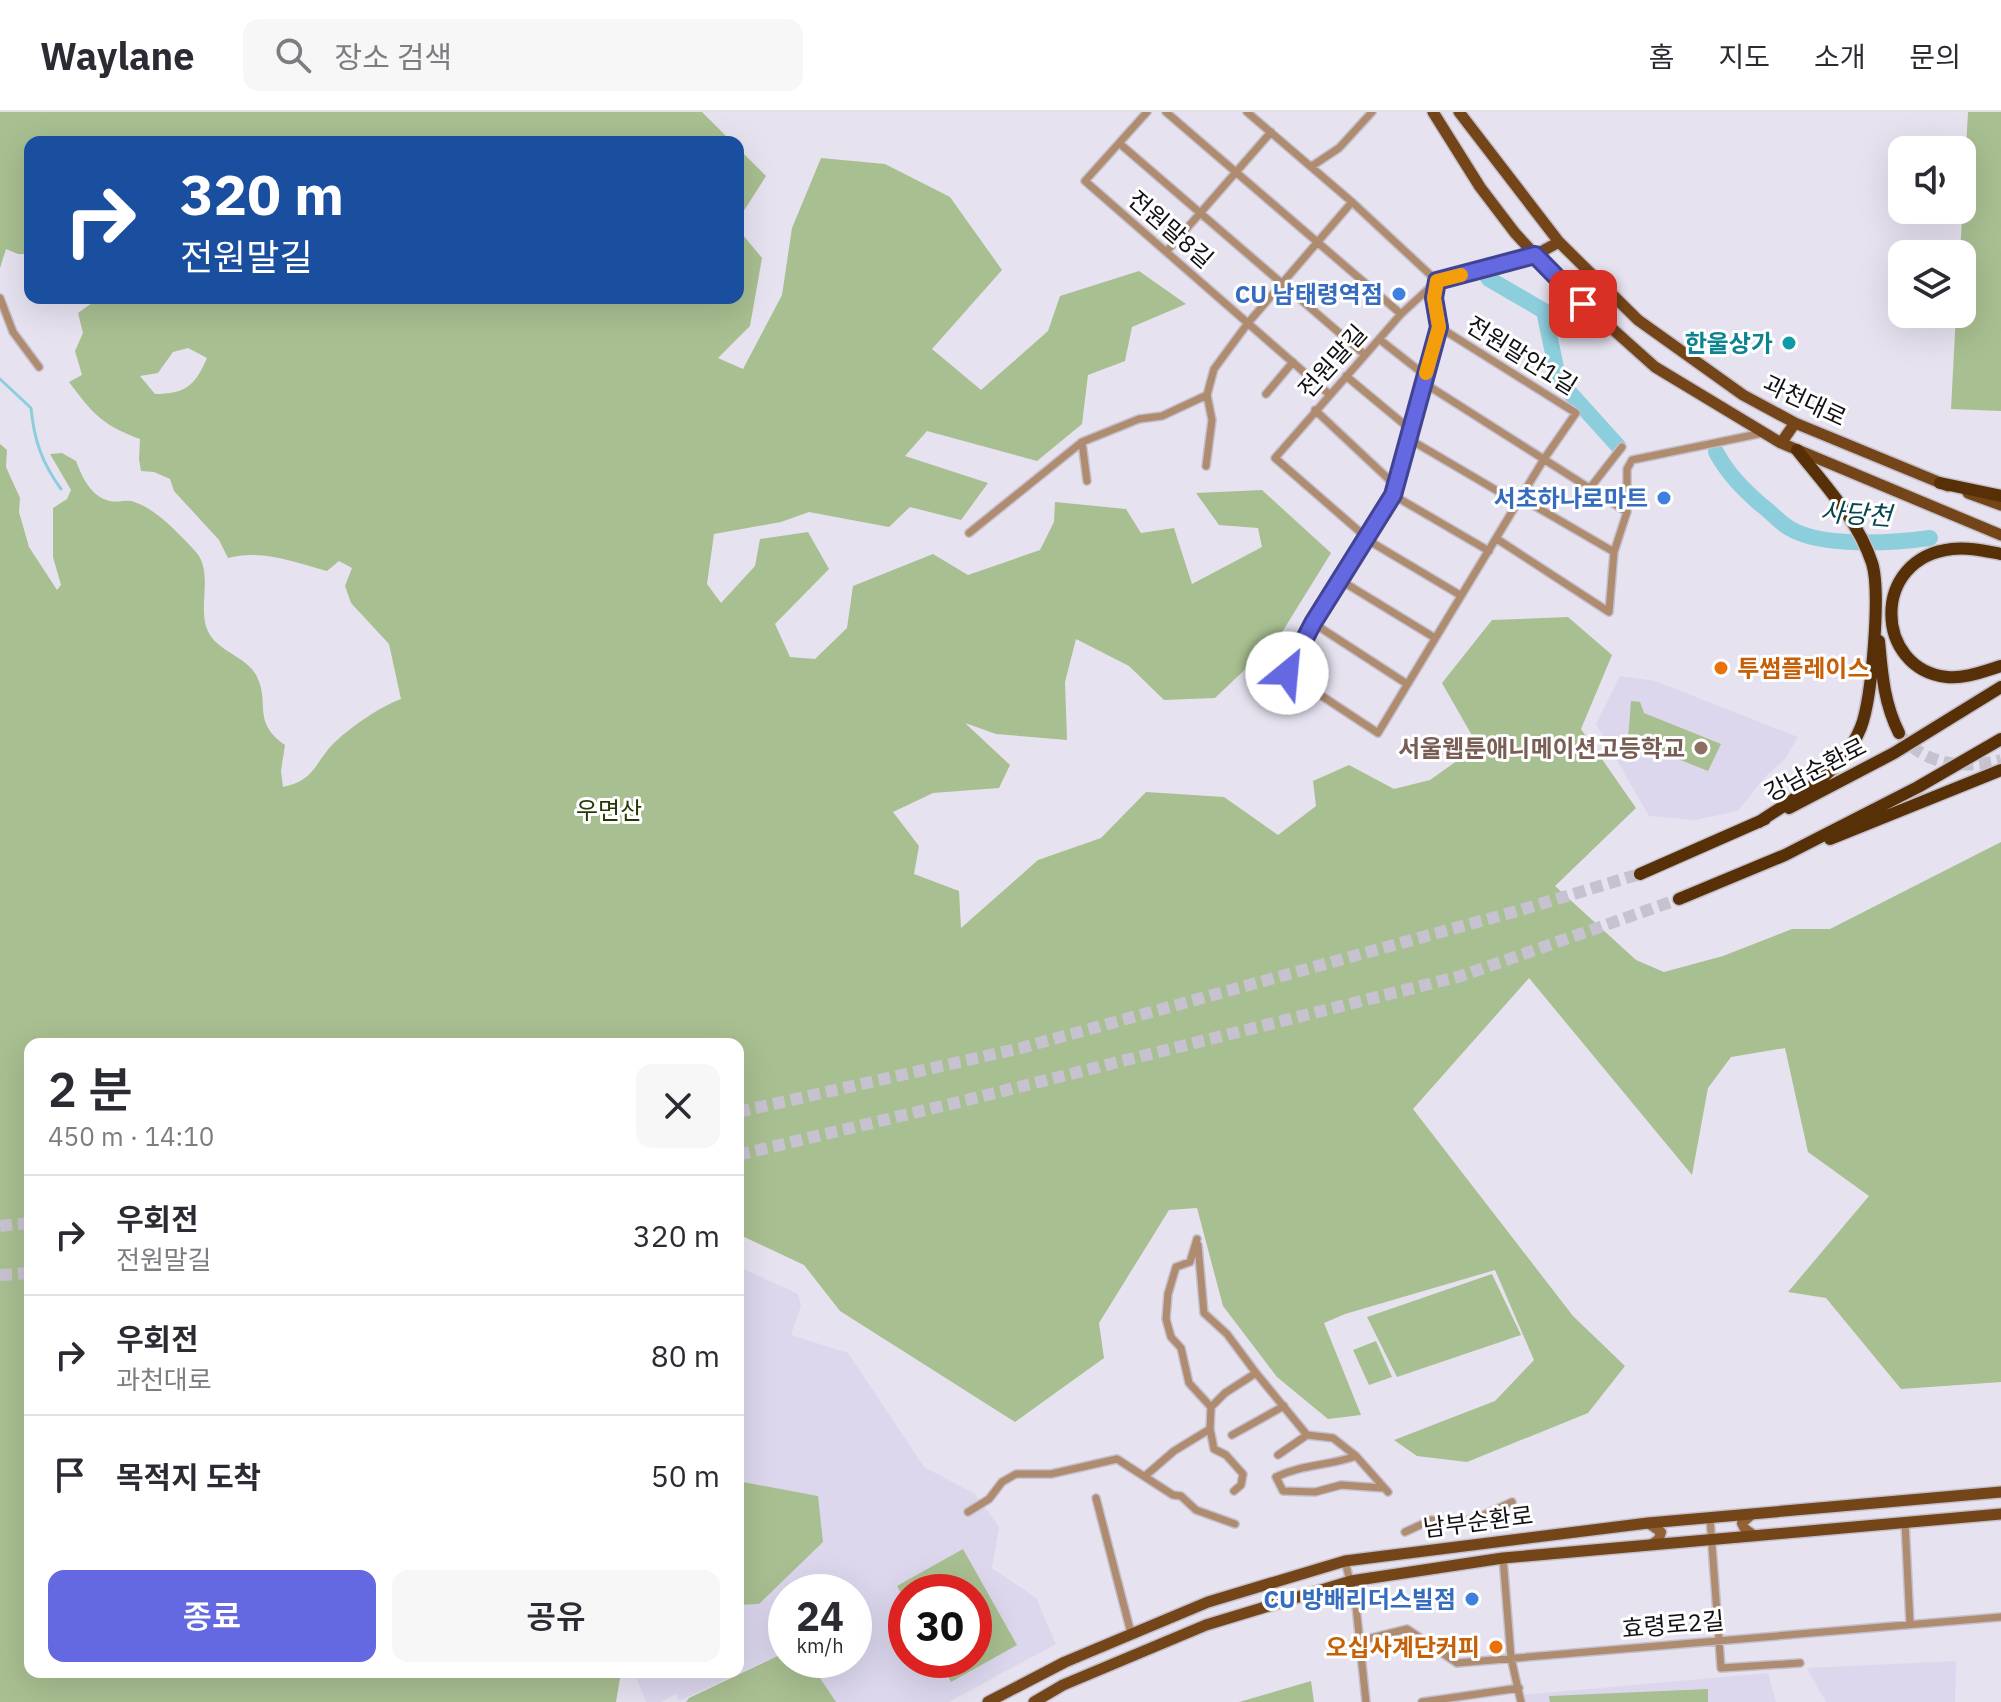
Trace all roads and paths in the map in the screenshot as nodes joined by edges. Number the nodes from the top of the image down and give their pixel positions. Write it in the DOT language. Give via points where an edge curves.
graph roads {
  1 [pos="1147,112"];
  2 [pos="1166,112"];
  3 [pos="1247,112"];
  4 [pos="1372,112"];
  5 [pos="1433,112"];
  6 [pos="1459,112"];
  7 [pos="1271,132"];
  8 [pos="1119,143"];
  9 [pos="1312,166"];
  10 [pos="1236,173"];
  11 [pos="1352,202"];
  12 [pos="1200,214"];
  13 [pos="1559,242"];
  14 [pos="1317,243"];
  15 [pos="1167,251"];
  16 [pos="1535,255"];
  17 [pos="1437,281"];
  18 [pos="1282,283"];
  19 [pos="0,298"];
  20 [pos="1401,314"];
  21 [pos="1248,323"];
  22 [pos="1439,327"];
  23 [pos="1379,339"];
  24 [pos="1365,355"];
  25 [pos="1293,362"];
  26 [pos="39,367"];
  27 [pos="1346,376"];
  28 [pos="1425,379"];
  29 [pos="1266,394"];
  30 [pos="1329,394"];
  31 [pos="1207,395"];
  32 [pos="1315,410"];
  33 [pos="1795,423"];
  34 [pos="1763,433"];
  35 [pos="1410,435"];
  36 [pos="1082,442"];
  37 [pos="1781,443"];
  38 [pos="1622,447"];
  39 [pos="1797,450"];
  40 [pos="1544,459"];
  41 [pos="1206,466"];
  42 [pos="1087,481"];
  43 [pos="1940,483"];
  44 [pos="1396,486"];
  45 [pos="1590,488"];
  46 [pos="1393,495"];
  47 [pos="2001,496"];
  48 [pos="1520,500"];
  49 [pos="2001,505"];
  50 [pos="1627,512"];
  51 [pos="969,533"];
  52 [pos="2001,535"];
  53 [pos="1367,538"];
  54 [pos="1497,539"];
  55 [pos="1489,551"];
  56 [pos="1614,552"];
  57 [pos="2001,554"];
  58 [pos="1340,580"];
  59 [pos="1876,585"];
  60 [pos="1460,595"];
  61 [pos="1313,623"];
  62 [pos="1435,638"];
  63 [pos="2001,666"];
  64 [pos="1407,684"];
  65 [pos="2001,687"];
  66 [pos="1899,733"];
  67 [pos="2001,739"];
  68 [pos="2001,770"];
  69 [pos="1759,822"];
  70 [pos="1785,855"];
  71 [pos="1640,874"];
  72 [pos="1679,899"];
  73 [pos="1256,1373"];
  74 [pos="1284,1406"];
  75 [pos="1211,1407"];
  76 [pos="1210,1429"];
  77 [pos="1232,1435"];
  78 [pos="1307,1435"];
  79 [pos="1278,1455"];
  80 [pos="1356,1456"];
  81 [pos="1145,1476"];
  82 [pos="1234,1491"];
  83 [pos="2001,1492"];
  84 [pos="1096,1498"];
  85 [pos="1512,1502"];
  86 [pos="968,1512"];
  87 [pos="1752,1514"];
  88 [pos="2001,1514"];
  89 [pos="1710,1518"];
  90 [pos="1905,1522"];
  91 [pos="1648,1523"];
  92 [pos="1235,1524"];
  93 [pos="1405,1532"];
  94 [pos="1755,1536"];
  95 [pos="1711,1540"];
  96 [pos="1649,1546"];
  97 [pos="1503,1558"];
  98 [pos="1345,1561"];
  99 [pos="1351,1581"];
  100 [pos="2001,1617"];
  101 [pos="1910,1624"];
  102 [pos="1131,1633"];
  103 [pos="1720,1640"];
  104 [pos="1359,1641"];
  105 [pos="1511,1658"];
  106 [pos="1800,1663"];
  107 [pos="1519,1688"];
  108 [pos="988,1702"];
  109 [pos="1034,1702"];
  110 [pos="1366,1702"];
  111 [pos="1422,1702"];
  112 [pos="1521,1702"];
  1 -- 8 [label="street"];
  2 -- 10 [label="street"];
  3 -- 7 [label="street"];
  4 -- 9 [label="street" via="1339,148"];
  5 -- 16 [label="main road, 과천대로" via="1480,187"];
  6 -- 13 [label="main road, 과천대로"];
  7 -- 9 [label="street"];
  7 -- 10 [label="street"];
  8 -- 12 [label="street"];
  8 -- 15 [label="street, 전원말8길" via="1085,181"];
  9 -- 11 [label="street"];
  10 -- 12 [label="street"];
  10 -- 14 [label="street"];
  11 -- 14 [label="street"];
  11 -- 17 [label="street"];
  12 -- 15 [label="street"];
  12 -- 18 [label="street"];
  13 -- 16 [label="main road"];
  13 -- 33 [label="main road, 과천대로" via="1638,320 1743,395"];
  14 -- 18 [label="street"];
  14 -- 20 [label="street"];
  15 -- 21 [label="street, 전원말8길"];
  16 -- 17 [label="street, 전원말길"];
  16 -- 34 [label="main road, 과천대로" via="1655,367"];
  17 -- 20 [label="street, 전원말길"];
  17 -- 22 [label="street"];
  18 -- 21 [label="street"];
  18 -- 24 [label="street"];
  19 -- 26 [label="street" via="13,332"];
  20 -- 23 [label="street, 전원말길"];
  21 -- 25 [label="street, 전원말8길"];
  21 -- 31 [label="street" via="1214,369"];
  22 -- 28 [label="street"];
  22 -- 40 [label="street, 전원말안1길" via="1576,413"];
  23 -- 24 [label="street, 전원말길"];
  23 -- 28 [label="street"];
  24 -- 27 [label="street, 전원말길"];
  25 -- 29 [label="street"];
  25 -- 30 [label="street, 전원말8길"];
  27 -- 30 [label="street, 전원말길"];
  27 -- 35 [label="street"];
  28 -- 35 [label="street"];
  28 -- 40 [label="street"];
  30 -- 32 [label="street, 전원말길"];
  31 -- 36 [label="street"];
  31 -- 41 [label="street" via="1212,420"];
  32 -- 44 [label="street"];
  32 -- 53 [label="street, 전원말길" via="1275,458"];
  33 -- 37 [label="main road"];
  33 -- 43 [label="main road, 과천대로"];
  34 -- 37 [label="main road, 과천대로"];
  34 -- 50 [label="street, 과천대로" via="1632,460 1627,469"];
  35 -- 44 [label="street"];
  35 -- 48 [label="street"];
  36 -- 42 [label="street"];
  36 -- 51 [label="street"];
  37 -- 39 [label="main road, 과천대로"];
  38 -- 45 [label="street"];
  39 -- 52 [label="main road, 과천대로"];
  39 -- 59 [label="highway" via="1848,516 1871,560"];
  40 -- 45 [label="street"];
  40 -- 48 [label="street"];
  43 -- 47 [label="highway"];
  43 -- 49 [label="main road, 과천대로"];
  44 -- 46 [label="street"];
  45 -- 50 [label="street"];
  46 -- 53 [label="street"];
  46 -- 55 [label="street"];
  48 -- 54 [label="street"];
  48 -- 56 [label="street"];
  50 -- 56 [label="street, 과천대로"];
  53 -- 58 [label="street"];
  53 -- 60 [label="street"];
  54 -- 55 [label="street"];
  54 -- 56 [label="street, 과천대로" via="1609,612"];
  55 -- 60 [label="street"];
  57 -- 63 [label="highway" via="1950,549 1919,560 1899,579 1891,605 1896,639 1927,671 1964,676"];
  58 -- 61 [label="street"];
  58 -- 62 [label="street"];
  59 -- 66 [label="highway" via="1882,684"];
  59 -- 69 [label="highway" via="1869,694 1860,729 1827,774"];
  60 -- 62 [label="street"];
  61 -- 64 [label="street"];
  61 -- 64 [label="street" via="1287,673 1378,733"];
  62 -- 64 [label="street"];
  65 -- 69 [label="highway, 강남순환로" via="1817,796"];
  67 -- 70 [label="highway"];
  68 -- 70 [label="highway"];
  69 -- 71 [label="highway, 강남순환로"];
  70 -- 72 [label="highway"];
  73 -- 74 [label="street"];
  73 -- 75 [label="street"];
  73 -- 75 [label="street" via="1204,1313 1197,1239 1190,1262 1176,1267 1166,1319 1181,1348 1189,1383"];
  74 -- 77 [label="street"];
  74 -- 78 [label="street"];
  75 -- 76 [label="street"];
  76 -- 81 [label="street"];
  76 -- 82 [label="street" via="1214,1449 1243,1474"];
  78 -- 79 [label="street"];
  78 -- 80 [label="street" via="1333,1438"];
  80 -- 80 [label="street" via="1386,1490 1341,1485 1315,1492 1283,1491 1276,1477 1297,1467"];
  81 -- 86 [label="street" via="1117,1459 1051,1474 1016,1474"];
  81 -- 92 [label="street" via="1196,1510"];
  83 -- 87 [label="main road, 남부순환로"];
  84 -- 102 [label="street"];
  85 -- 93 [label="street" via="1473,1520 1431,1520"];
  87 -- 89 [label="main road, 남부순환로"];
  87 -- 94 [label="main road" via="1742,1523"];
  88 -- 90 [label="main road, 남부순환로"];
  89 -- 91 [label="main road, 남부순환로"];
  89 -- 95 [label="street"];
  90 -- 94 [label="main road, 남부순환로"];
  90 -- 101 [label="street"];
  91 -- 96 [label="main road" via="1661,1532"];
  91 -- 98 [label="main road, 남부순환로"];
  94 -- 95 [label="main road, 남부순환로"];
  95 -- 96 [label="main road, 남부순환로"];
  95 -- 103 [label="street"];
  96 -- 97 [label="main road, 남부순환로"];
  97 -- 99 [label="main road, 남부순환로"];
  97 -- 105 [label="street"];
  98 -- 99 [label="street"];
  98 -- 102 [label="main road, 남부순환로" via="1208,1602"];
  99 -- 104 [label="street"];
  99 -- 109 [label="main road, 남부순환로" via="1206,1625"];
  100 -- 101 [label="street, 효령로2길"];
  101 -- 103 [label="street, 효령로2길"];
  102 -- 108 [label="main road, 남부순환로"];
  103 -- 105 [label="street, 효령로2길"];
  103 -- 106 [label="street" via="1721,1668"];
  104 -- 105 [label="street, 효령로2길" via="1407,1629 1457,1663"];
  104 -- 110 [label="street"];
  105 -- 107 [label="street"];
  107 -- 111 [label="street"];
  107 -- 112 [label="street"];
}
